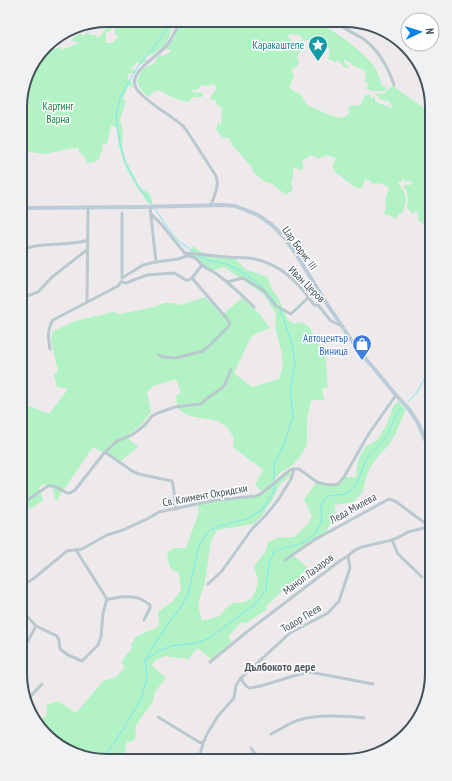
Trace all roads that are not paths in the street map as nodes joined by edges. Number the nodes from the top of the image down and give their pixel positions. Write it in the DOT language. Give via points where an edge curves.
graph roads {
  1 [pos="177,27"];
  2 [pos="342,27"];
  3 [pos="394,85"];
  4 [pos="211,205"];
  5 [pos="150,207"];
  6 [pos="27,208"];
  7 [pos="88,208"];
  8 [pos="122,213"];
  9 [pos="150,214"];
  10 [pos="88,240"];
  11 [pos="27,248"];
  12 [pos="88,249"];
  13 [pos="185,254"];
  14 [pos="156,262"];
  15 [pos="202,265"];
  16 [pos="122,278"];
  17 [pos="192,278"];
  18 [pos="121,282"];
  19 [pos="227,282"];
  20 [pos="27,296"];
  21 [pos="309,297"];
  22 [pos="87,302"];
  23 [pos="254,307"];
  24 [pos="342,327"];
  25 [pos="50,349"];
  26 [pos="159,355"];
  27 [pos="231,369"];
  28 [pos="396,395"];
  29 [pos="425,439"];
  30 [pos="105,452"];
  31 [pos="294,469"];
  32 [pos="27,500"];
  33 [pos="176,509"];
  34 [pos="425,522"];
  35 [pos="425,527"];
  36 [pos="392,540"];
  37 [pos="76,550"];
  38 [pos="348,556"];
  39 [pos="285,560"];
  40 [pos="422,577"];
  41 [pos="27,582"];
  42 [pos="208,584"];
  43 [pos="107,599"];
  44 [pos="27,616"];
  45 [pos="144,620"];
  46 [pos="36,626"];
  47 [pos="27,642"];
  48 [pos="210,662"];
  49 [pos="241,678"];
  50 [pos="42,684"];
  51 [pos="373,684"];
  52 [pos="30,696"];
  53 [pos="158,716"];
  54 [pos="364,718"];
  55 [pos="272,734"];
  56 [pos="203,744"];
  57 [pos="251,748"];
  58 [pos="200,754"];
  59 [pos="255,754"];
  1 -- 4 [label="street" via="168,45 146,63 134,79 138,91 183,126 216,176 218,186"];
  2 -- 3 [label="street" via="370,45 384,63"];
  4 -- 5 [label="street, Цар Борис III"];
  4 -- 24 [label="street, Цар Борис III" via="236,206 258,215 272,225 296,254"];
  5 -- 7 [label="street, Цар Борис III"];
  5 -- 9 [label="street"];
  6 -- 7 [label="street, Цар Борис III"];
  7 -- 10 [label="street"];
  8 -- 16 [label="street"];
  9 -- 13 [label="street"];
  9 -- 14 [label="street"];
  10 -- 11 [label="street"];
  10 -- 12 [label="street"];
  12 -- 20 [label="street" via="52,277 38,292"];
  12 -- 22 [label="street"];
  13 -- 14 [label="street, Иван Церов" via="178,259"];
  13 -- 15 [label="street" via="194,257"];
  13 -- 21 [label="street, Иван Церов" via="254,258 269,263 288,274"];
  14 -- 16 [label="street, Иван Церов" via="143,265"];
  15 -- 17 [label="street"];
  15 -- 19 [label="street"];
  16 -- 18 [label="street"];
  17 -- 18 [label="street" via="186,280 174,273 156,274 126,283"];
  17 -- 26 [label="street" via="228,320 230,326 203,350 176,358"];
  18 -- 22 [label="street"];
  19 -- 21 [label="street" via="243,278 263,290 276,306 291,314"];
  19 -- 23 [label="street"];
  21 -- 24 [label="street, Иван Церов" via="331,321"];
  22 -- 25 [label="street" via="53,320 48,332"];
  24 -- 28 [label="street, Цар Борис III"];
  27 -- 30 [label="street" via="222,388 201,404 158,412 132,435 117,442"];
  28 -- 29 [label="street, Цар Борис III" via="409,409"];
  28 -- 31 [label="street" via="368,434 338,484 332,486 317,482 299,469"];
  30 -- 32 [label="street" via="75,490 67,493 54,486 48,486"];
  30 -- 33 [label="street" via="132,471 172,481"];
  31 -- 33 [label="street, Св. Климент Охридски" via="256,496 216,500"];
  31 -- 42 [label="street" via="278,500 252,529 222,571"];
  33 -- 37 [label="street, Св. Климент Охридски" via="160,512"];
  34 -- 39 [label="street, Леда Милева" via="389,499 314,540"];
  35 -- 36 [label="street, Манол Лазаров"];
  36 -- 38 [label="street, Манол Лазаров" via="362,547"];
  36 -- 40 [label="street" via="398,554"];
  37 -- 41 [label="street, Св. Климент Охридски" via="67,551"];
  37 -- 43 [label="street"];
  38 -- 48 [label="street, Манол Лазаров"];
  38 -- 49 [label="street, Тодор Пеев" via="350,568 339,601 328,613 290,633"];
  43 -- 45 [label="street" via="134,597 143,600 150,606"];
  43 -- 46 [label="street" via="98,645 82,661 60,649 58,636"];
  44 -- 46 [label="street"];
  46 -- 47 [label="street"];
  49 -- 51 [label="street" via="250,688 310,672"];
  49 -- 56 [label="street, Тодор Пеев" via="236,685 234,698 218,716"];
  50 -- 52 [label="street"];
  53 -- 56 [label="street"];
  54 -- 55 [label="street" via="311,718 288,724"];
  56 -- 58 [label="street, Тодор Пеев"];
  57 -- 59 [label="street"];
}
